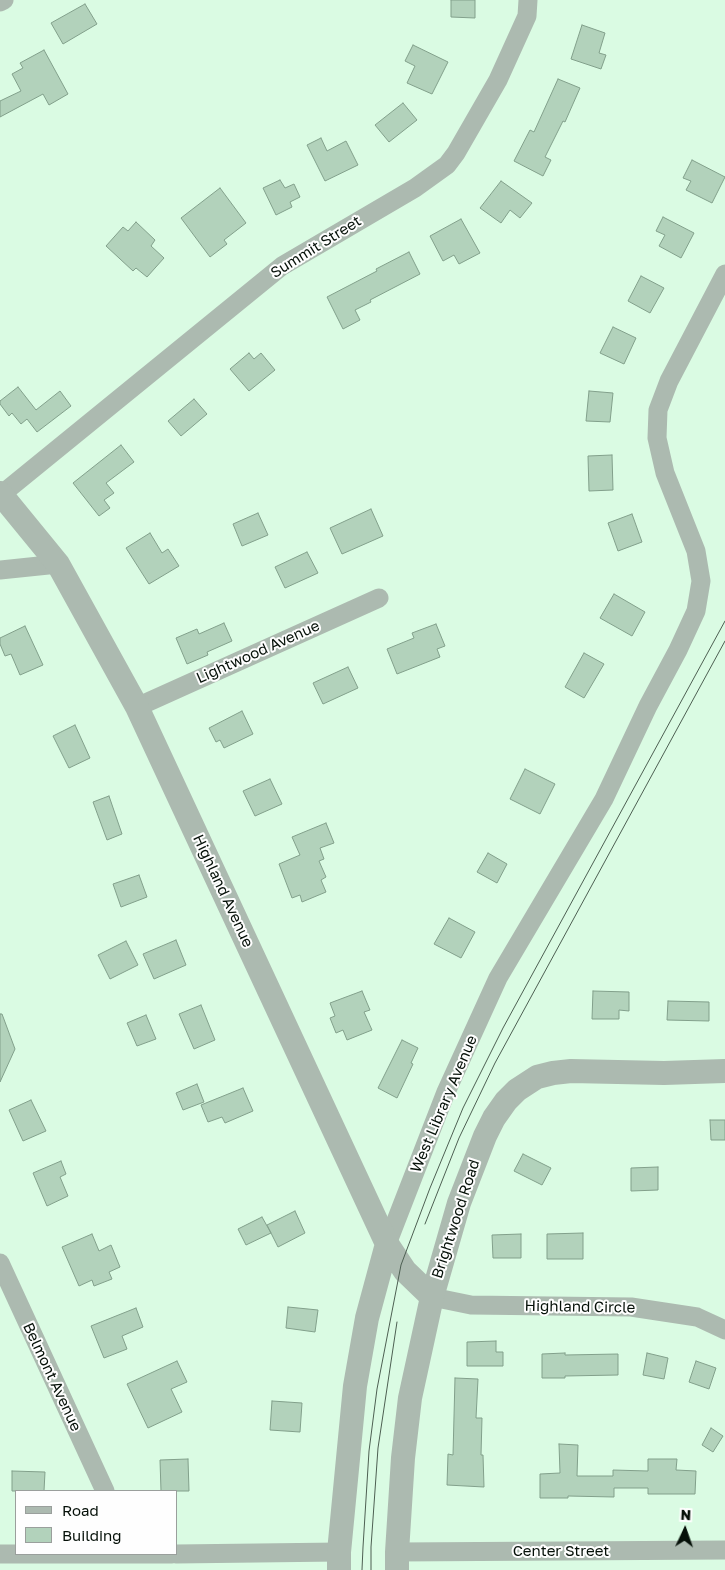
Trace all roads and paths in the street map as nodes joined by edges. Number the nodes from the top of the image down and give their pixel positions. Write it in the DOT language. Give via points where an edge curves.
graph roads {
  1 [pos="4,0"];
  2 [pos="528,0"];
  3 [pos="0,2"];
  4 [pos="725,274"];
  5 [pos="1,494"];
  6 [pos="58,564"];
  7 [pos="0,570"];
  8 [pos="379,598"];
  9 [pos="137,707"];
  10 [pos="725,1071"];
  11 [pos="386,1244"];
  12 [pos="0,1263"];
  13 [pos="432,1297"];
  14 [pos="725,1330"];
  15 [pos="105,1490"];
  16 [pos="725,1550"];
  17 [pos="0,1554"];
  18 [pos="15,1554"];
  19 [pos="178,1554"];
  20 [pos="339,1561"];
  21 [pos="397,1561"];
  1 -- 3 [label="street"];
  2 -- 5 [label="street, Summit Street" via="527,16 498,80 447,165 415,188 282,266"];
  4 -- 11 [label="street, West Library Avenue" via="669,381 658,410 657,438 665,473 696,551 700,581 696,611 604,800 498,978 446,1092"];
  5 -- 6 [label="street, Highland Avenue"];
  6 -- 7 [label="street"];
  6 -- 9 [label="street, Highland Avenue"];
  8 -- 9 [label="street, Lightwood Avenue"];
  9 -- 11 [label="street, Highland Avenue"];
  10 -- 13 [label="street, Brightwood Road" via="571,1071 537,1077 517,1090 494,1118 485,1136 459,1203"];
  11 -- 13 [label="street, Highland Avenue" via="405,1271"];
  11 -- 20 [label="street, West Library Avenue" via="367,1318 355,1386"];
  12 -- 15 [label="street, Belmont Avenue"];
  13 -- 14 [label="street, Highland Circle" via="471,1305 631,1307 697,1316"];
  13 -- 21 [label="street, Brightwood Road" via="410,1398"];
  16 -- 21 [label="street, Center Street"];
  17 -- 18 [label="street"];
  19 -- 20 [label="street"];
}
